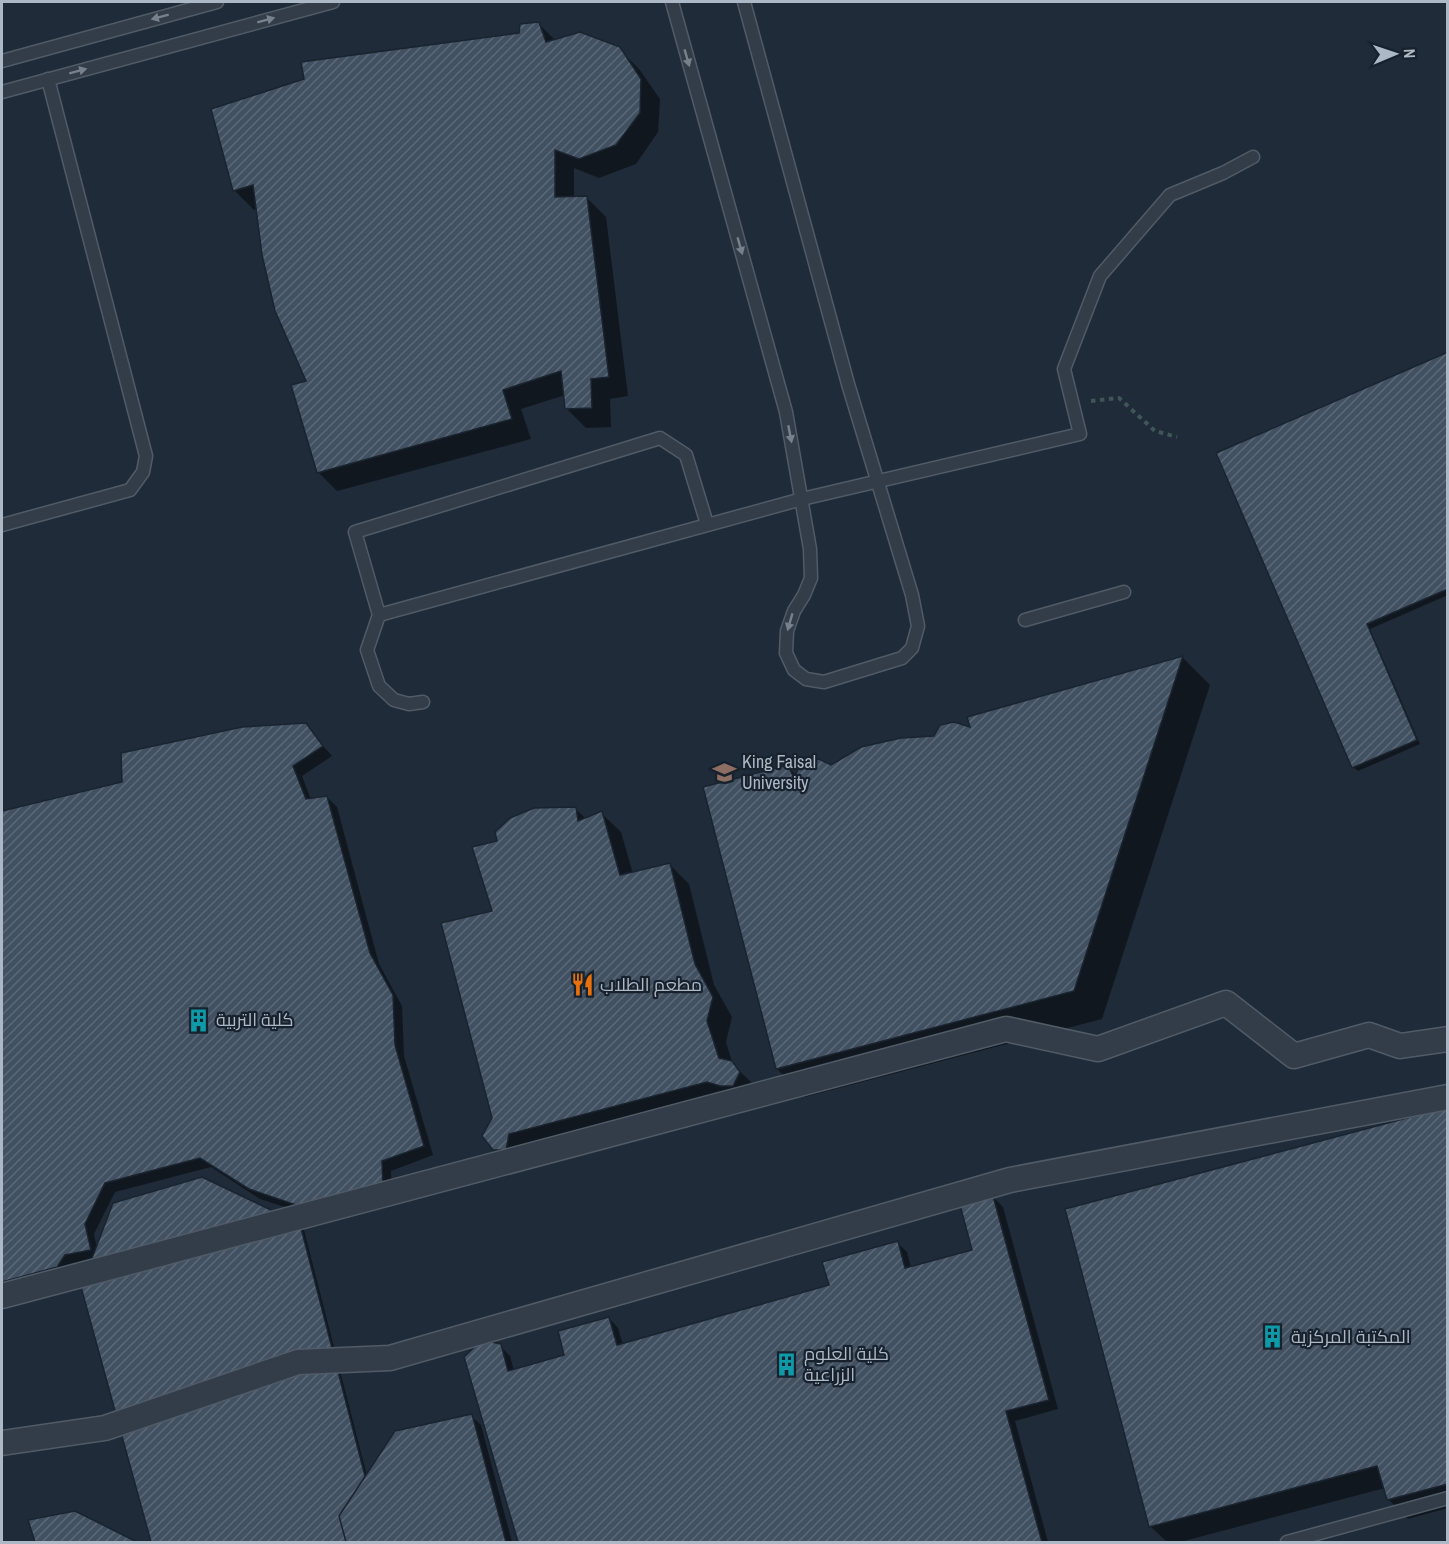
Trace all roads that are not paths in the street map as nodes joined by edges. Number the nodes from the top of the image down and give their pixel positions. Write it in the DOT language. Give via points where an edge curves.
graph roads {
  1 [pos="217,2"];
  2 [pos="333,2"];
  3 [pos="672,2"];
  4 [pos="744,2"];
  5 [pos="2,61"];
  6 [pos="48,79"];
  7 [pos="2,92"];
  8 [pos="1253,158"];
  9 [pos="878,482"];
  10 [pos="802,499"];
  11 [pos="707,524"];
  12 [pos="2,525"];
  13 [pos="1124,592"];
  14 [pos="379,615"];
  15 [pos="1025,620"];
  16 [pos="423,702"];
  17 [pos="1448,1039"];
  18 [pos="1448,1097"];
  19 [pos="2,1296"];
  20 [pos="2,1443"];
  21 [pos="1448,1498"];
  22 [pos="1287,1542"];
  1 -- 5 [label="lane, one-way"];
  6 -- 2 [label="lane, one-way"];
  3 -- 10 [label="lane, one-way" via="786,412"];
  4 -- 9 [label="lane"];
  6 -- 7 [label="lane"];
  6 -- 12 [label="lane" via="146,456 143,472 130,490"];
  8 -- 9 [label="lane" via="1170,195 1100,276 1064,369 1080,434"];
  9 -- 10 [label="lane"];
  10 -- 9 [label="lane, one-way" via="811,578 794,610 786,653 794,670 806,679 824,682 902,658 912,648 918,626"];
  10 -- 11 [label="lane"];
  11 -- 14 [label="lane"];
  11 -- 14 [label="lane" via="686,455 660,438 355,532"];
  13 -- 15 [label="lane"];
  14 -- 16 [label="lane" via="367,650 379,686 394,700"];
  17 -- 19 [label="street" via="1400,1046 1369,1035 1294,1056 1226,1003 1098,1049 1006,1029"];
  18 -- 20 [label="street" via="1010,1180 390,1358 297,1362 105,1428"];
  21 -- 22 [label="lane"];
}
